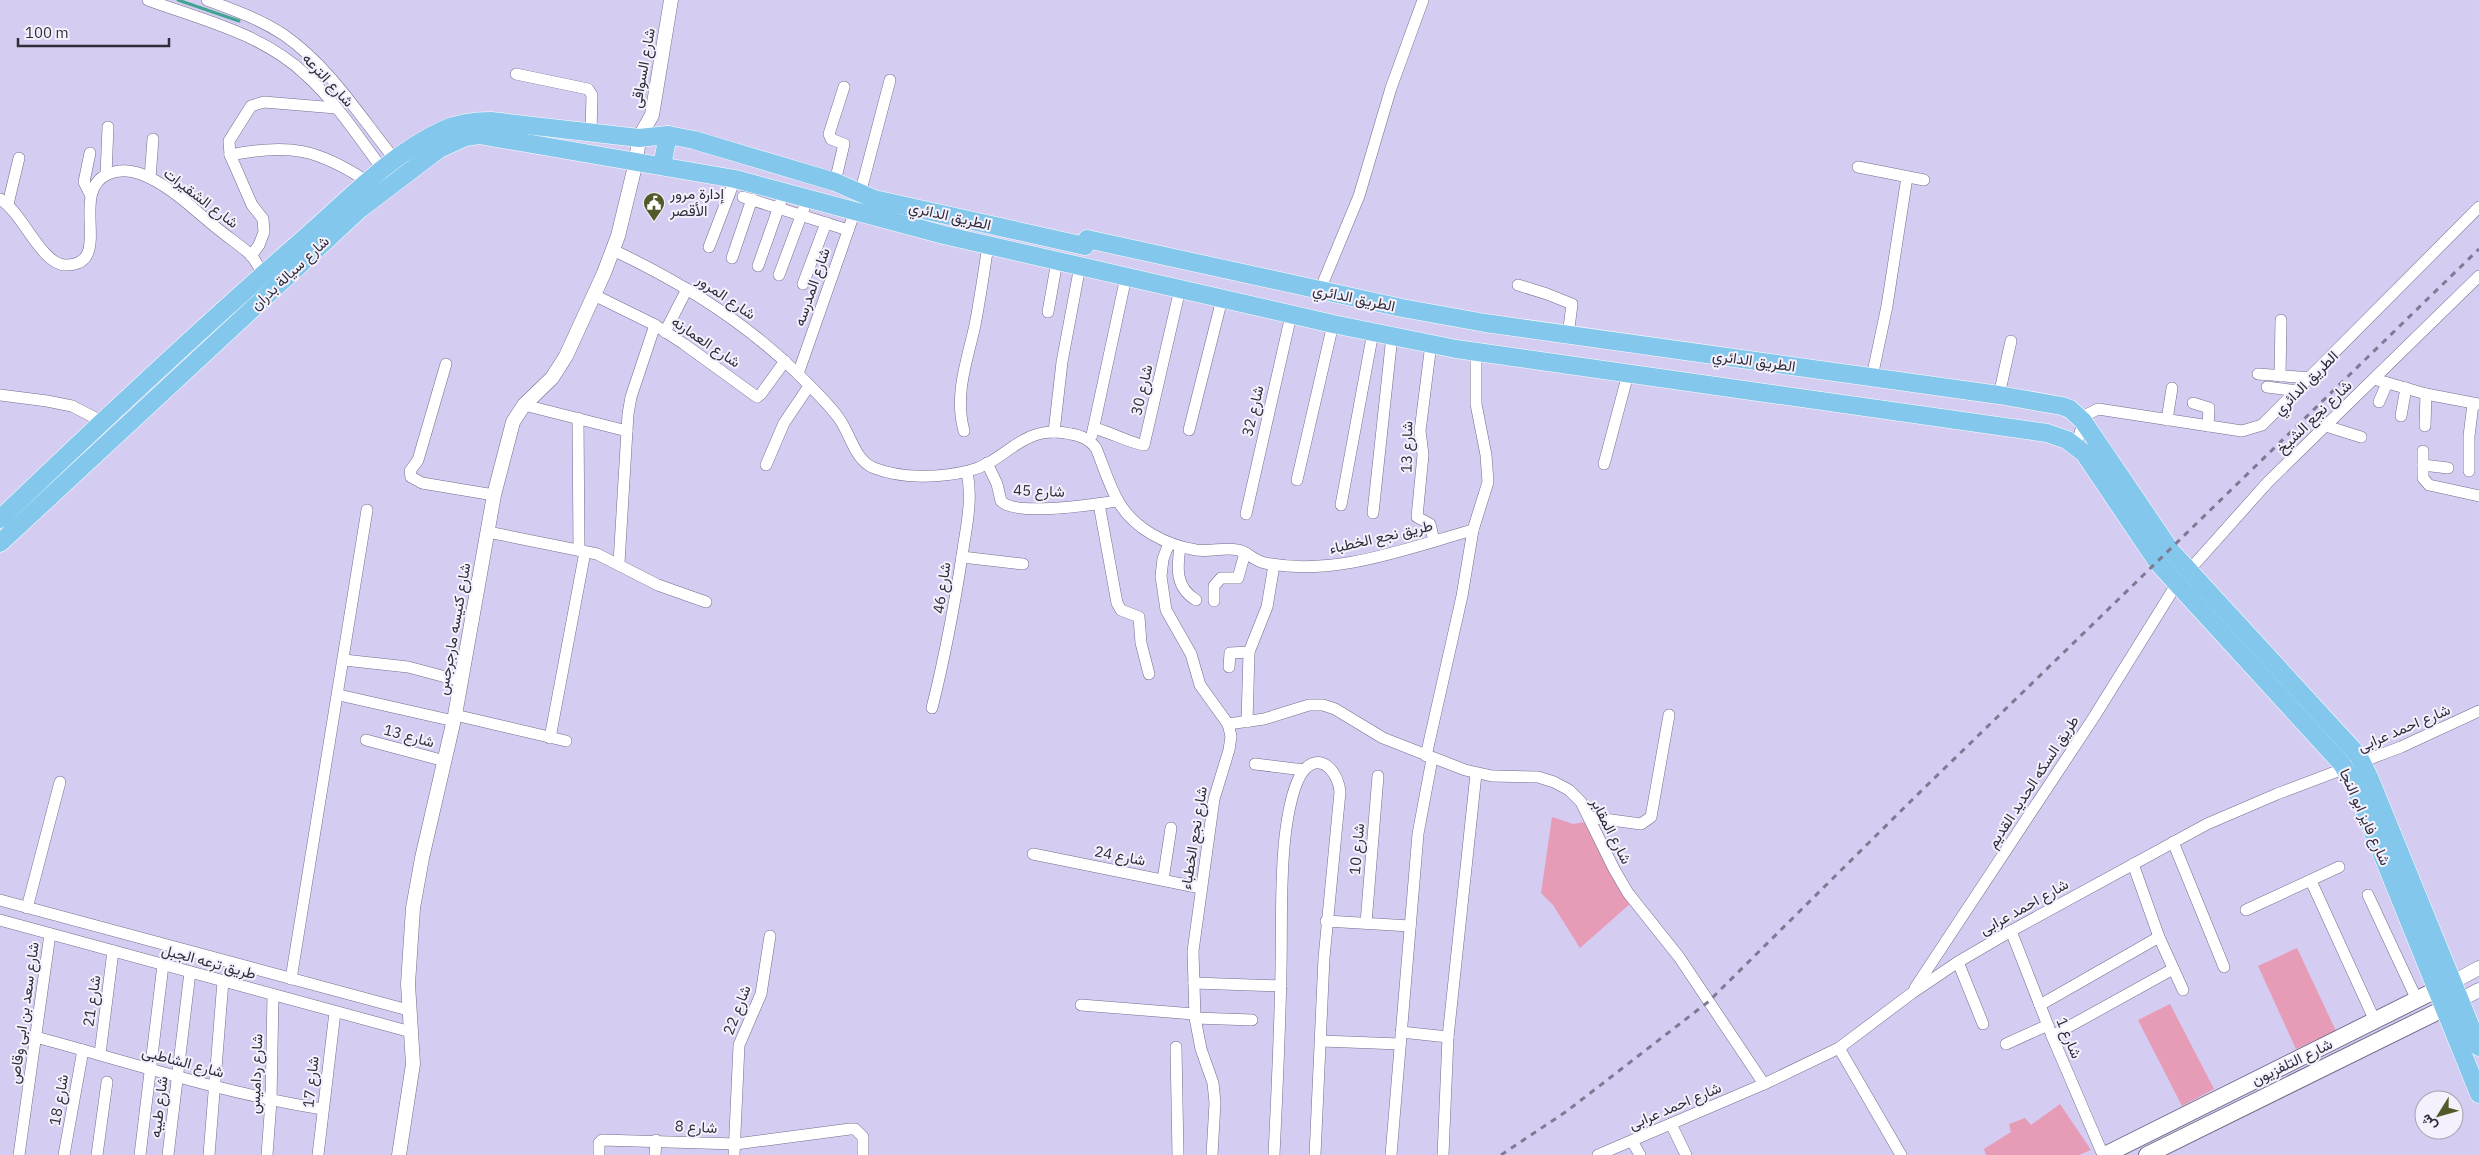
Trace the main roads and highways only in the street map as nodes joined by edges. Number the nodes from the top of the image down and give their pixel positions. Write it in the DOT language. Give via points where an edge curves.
graph roads {
  1 [pos="668,135"];
  2 [pos="639,138"];
  3 [pos="636,162"];
  4 [pos="662,166"];
  5 [pos="1236,272"];
  6 [pos="1226,300"];
  7 [pos="1676,351"];
  8 [pos="1671,380"];
  9 [pos="72,451"];
  10 [pos="88,460"];
  11 [pos="0,519"];
  12 [pos="0,543"];
  13 [pos="2164,557"];
  14 [pos="2453,982"];
  15 [pos="2436,990"];
  16 [pos="2460,1000"];
  17 [pos="2444,1008"];
  18 [pos="2479,1048"];
  19 [pos="2479,1094"];
  20 [pos="2104,1155"];
  21 [pos="2148,1155"];
  1 -- 2 [label="main road, الطريق الدائري"];
  1 -- 4 [label="main road"];
  1 -- 5 [label="main road, الطريق الدائري" via="835,182 874,199 1085,246 1087,239"];
  2 -- 9 [label="main road, شارع سيالة بدران" via="491,121 475,121 444,129 368,182 263,274"];
  3 -- 4 [label="main road, الطريق الدائري"];
  3 -- 10 [label="main road, شارع سيالة بدران" via="493,136 479,135 451,142 411,168 360,209"];
  4 -- 6 [label="main road, الطريق الدائري" via="734,179 988,245"];
  5 -- 6 [label="main road"];
  5 -- 7 [label="main road, الطريق الدائري" via="1477,322"];
  6 -- 8 [label="main road, الطريق الدائري" via="1431,344"];
  7 -- 8 [label="main road"];
  7 -- 13 [label="main road, الطريق الدائري" via="2062,406 2083,421"];
  8 -- 13 [label="main road, الطريق الدائري" via="2057,435 2076,445"];
  9 -- 10 [label="main road"];
  9 -- 11 [label="main road, شارع سيالة بدران"];
  10 -- 12 [label="main road, شارع سيالة بدران"];
  13 -- 14 [label="main road, شارع فايز ابو النجا" via="2188,570 2344,737 2363,763"];
  13 -- 15 [label="main road, شارع فايز ابو النجا" via="2176,585 2345,768"];
  14 -- 15 [label="main road, شارع التلفزيون"];
  14 -- 16 [label="main road, شارع فايز ابو النجا"];
  15 -- 17 [label="main road, شارع فايز ابو النجا"];
  15 -- 20 [label="main road, شارع التلفزيون"];
  16 -- 17 [label="main road, شارع التلفزيون"];
  16 -- 18 [label="main road, شارع فايز ابو النجا"];
  17 -- 19 [label="main road, شارع فايز ابو النجا"];
  17 -- 21 [label="main road, شارع التلفزيون"];
}
